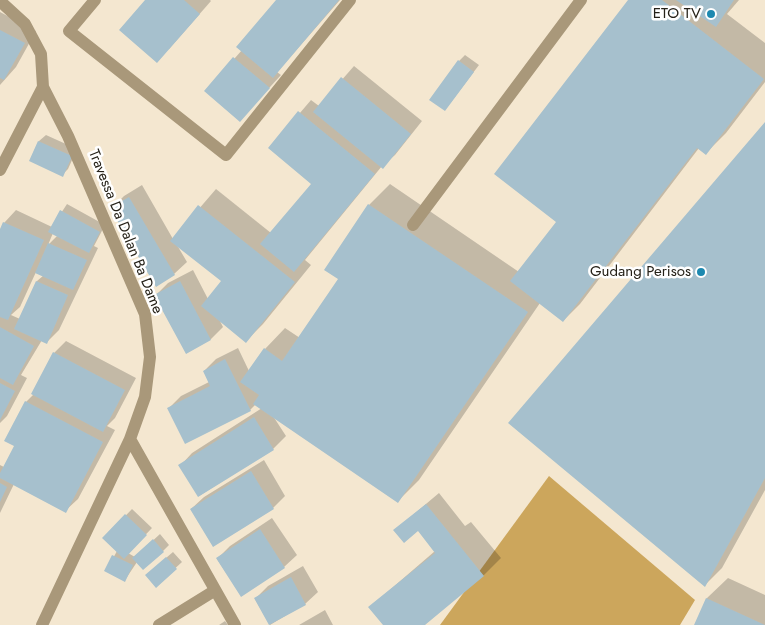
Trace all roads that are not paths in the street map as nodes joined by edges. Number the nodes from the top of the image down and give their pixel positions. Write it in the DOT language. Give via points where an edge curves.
graph roads {
  1 [pos="95,0"];
  2 [pos="350,0"];
  3 [pos="581,0"];
  4 [pos="0,1"];
  5 [pos="42,87"];
  6 [pos="0,170"];
  7 [pos="413,225"];
  8 [pos="130,439"];
  9 [pos="214,591"];
  10 [pos="42,625"];
  11 [pos="159,625"];
  12 [pos="234,625"];
  1 -- 2 [label="street" via="69,31 226,155"];
  3 -- 7 [label="street"];
  4 -- 5 [label="street, Travessa Da Dalan Ba Dame" via="26,24 40,54"];
  5 -- 6 [label="street"];
  5 -- 8 [label="street, Travessa Da Dalan Ba Dame" via="68,136 144,314 150,357 145,397"];
  8 -- 9 [label="street"];
  8 -- 10 [label="street, Travessa Da Dalan Ba Dame"];
  9 -- 11 [label="street"];
  9 -- 12 [label="street"];
}
